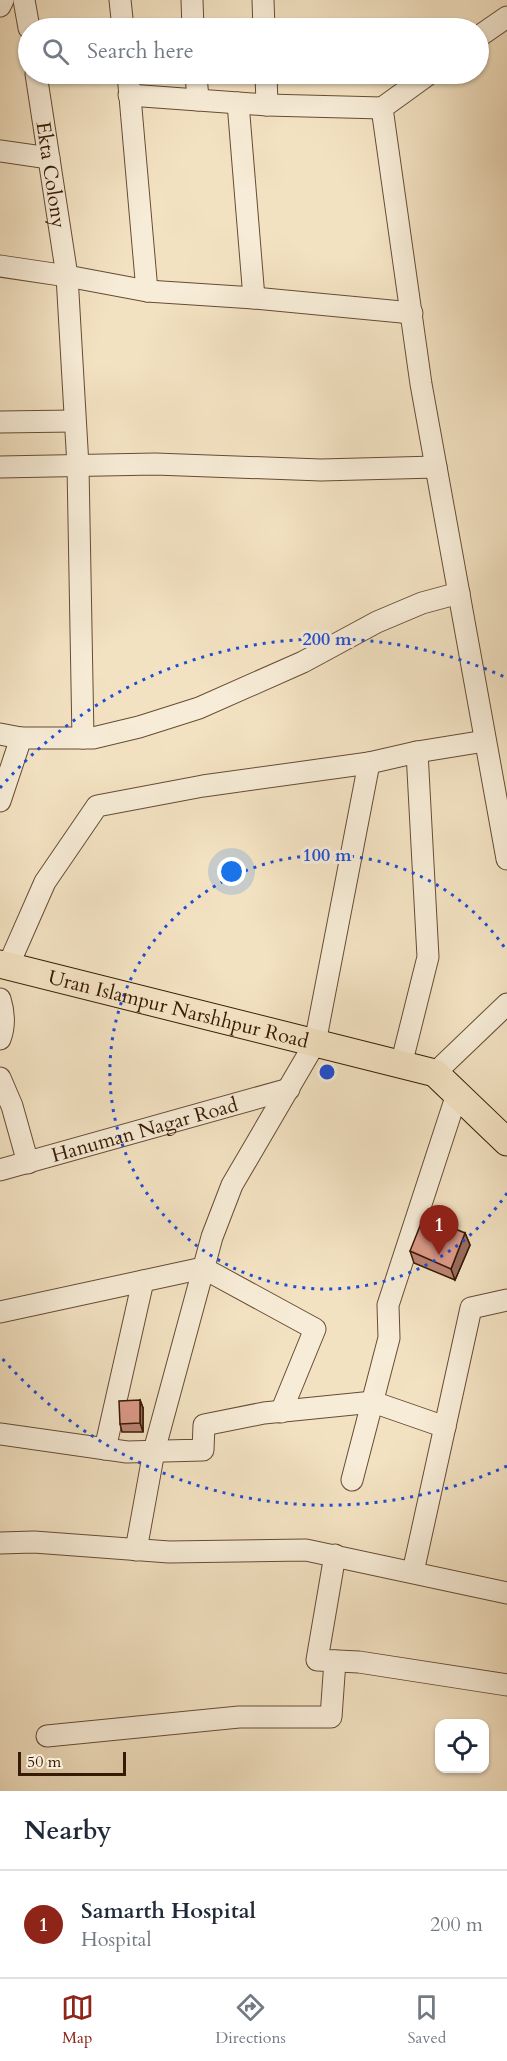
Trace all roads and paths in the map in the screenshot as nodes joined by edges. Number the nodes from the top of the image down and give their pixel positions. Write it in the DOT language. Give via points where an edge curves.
graph roads {
  1 [pos="3,0"];
  2 [pos="24,0"];
  3 [pos="120,0"];
  4 [pos="192,0"];
  5 [pos="263,0"];
  6 [pos="0,6"];
  7 [pos="507,17"];
  8 [pos="27,18"];
  9 [pos="122,18"];
  10 [pos="193,18"];
  11 [pos="264,18"];
  12 [pos="489,30"];
  13 [pos="38,84"];
  14 [pos="128,84"];
  15 [pos="197,84"];
  16 [pos="266,84"];
  17 [pos="415,84"];
  18 [pos="129,95"];
  19 [pos="198,100"];
  20 [pos="238,103"];
  21 [pos="267,105"];
  22 [pos="382,108"];
  23 [pos="0,151"];
  24 [pos="49,158"];
  25 [pos="0,266"];
  26 [pos="67,276"];
  27 [pos="147,291"];
  28 [pos="254,298"];
  29 [pos="412,313"];
  30 [pos="74,421"];
  31 [pos="0,422"];
  32 [pos="78,466"];
  33 [pos="0,467"];
  34 [pos="436,467"];
  35 [pos="459,593"];
  36 [pos="0,734"];
  37 [pos="21,738"];
  38 [pos="83,738"];
  39 [pos="485,741"];
  40 [pos="417,752"];
  41 [pos="369,763"];
  42 [pos="0,801"];
  43 [pos="507,859"];
  44 [pos="4,965"];
  45 [pos="0,999"];
  46 [pos="507,1004"];
  47 [pos="0,1039"];
  48 [pos="315,1043"];
  49 [pos="401,1065"];
  50 [pos="435,1073"];
  51 [pos="0,1078"];
  52 [pos="289,1089"];
  53 [pos="457,1094"];
  54 [pos="507,1142"];
  55 [pos="28,1162"];
  56 [pos="0,1170"];
  57 [pos="203,1268"];
  58 [pos="143,1281"];
  59 [pos="507,1300"];
  60 [pos="0,1312"];
  61 [pos="373,1402"];
  62 [pos="281,1412"];
  63 [pos="445,1427"];
  64 [pos="0,1434"];
  65 [pos="105,1449"];
  66 [pos="154,1451"];
  67 [pos="352,1480"];
  68 [pos="0,1543"];
  69 [pos="136,1550"];
  70 [pos="335,1555"];
  71 [pos="413,1572"];
  72 [pos="507,1593"];
  73 [pos="335,1661"];
  74 [pos="507,1685"];
  75 [pos="47,1736"];
  1 -- 6 [label="street"];
  2 -- 8 [label="street"];
  3 -- 9 [label="street"];
  4 -- 10 [label="street"];
  5 -- 11 [label="street"];
  7 -- 12 [label="street"];
  13 -- 24 [label="street, Ekta Colony"];
  14 -- 18 [label="street"];
  15 -- 19 [label="street"];
  16 -- 21 [label="street"];
  17 -- 22 [label="street"];
  18 -- 19 [label="street"];
  18 -- 27 [label="street"];
  19 -- 20 [label="street"];
  20 -- 21 [label="street"];
  20 -- 28 [label="street"];
  21 -- 22 [label="street"];
  22 -- 29 [label="street"];
  23 -- 24 [label="street"];
  24 -- 26 [label="street, Ekta Colony"];
  25 -- 26 [label="street"];
  26 -- 27 [label="street"];
  26 -- 30 [label="street, Ekta Colony"];
  27 -- 28 [label="street"];
  28 -- 29 [label="street"];
  29 -- 34 [label="street"];
  30 -- 31 [label="street"];
  30 -- 32 [label="street, Ekta Colony"];
  32 -- 33 [label="street"];
  32 -- 34 [label="street" via="194,464 321,470"];
  32 -- 38 [label="street, Ekta Colony"];
  34 -- 35 [label="street"];
  35 -- 38 [label="street" via="395,614 303,662 199,708 140,727"];
  35 -- 39 [label="street"];
  36 -- 37 [label="street"];
  37 -- 38 [label="street"];
  37 -- 42 [label="street"];
  39 -- 40 [label="street"];
  39 -- 43 [label="street"];
  40 -- 41 [label="street"];
  40 -- 49 [label="street" via="428,957"];
  41 -- 44 [label="street" via="203,786 97,806 45,882"];
  41 -- 48 [label="street"];
  44 -- 48 [label="main road, Uran Islampur Narshhpur Road"];
  45 -- 47 [label="street" via="4,1009"];
  46 -- 50 [label="street"];
  48 -- 49 [label="main road, Uran Islampur Narshhpur Road"];
  48 -- 52 [label="street"];
  49 -- 50 [label="main road, Uran Islampur Narshhpur Road"];
  50 -- 53 [label="main road"];
  51 -- 55 [label="street"];
  52 -- 55 [label="street, Hanuman Nagar Road"];
  52 -- 57 [label="street" via="232,1185"];
  53 -- 54 [label="main road"];
  53 -- 61 [label="street" via="388,1305 389,1338"];
  55 -- 56 [label="street, Hanuman Nagar Road"];
  57 -- 58 [label="street"];
  57 -- 62 [label="street" via="315,1329"];
  57 -- 66 [label="street"];
  58 -- 60 [label="street"];
  58 -- 65 [label="street"];
  59 -- 63 [label="street" via="471,1308"];
  61 -- 62 [label="street"];
  61 -- 63 [label="street"];
  61 -- 67 [label="street"];
  62 -- 66 [label="street" via="204,1425 203,1450"];
  63 -- 71 [label="street"];
  64 -- 65 [label="street"];
  65 -- 66 [label="street"];
  66 -- 69 [label="street"];
  68 -- 69 [label="street"];
  69 -- 70 [label="street" via="306,1550"];
  70 -- 71 [label="street"];
  70 -- 73 [label="street" via="317,1660"];
  71 -- 72 [label="street"];
  73 -- 74 [label="street"];
  73 -- 75 [label="street" via="331,1717 239,1717"];
}
